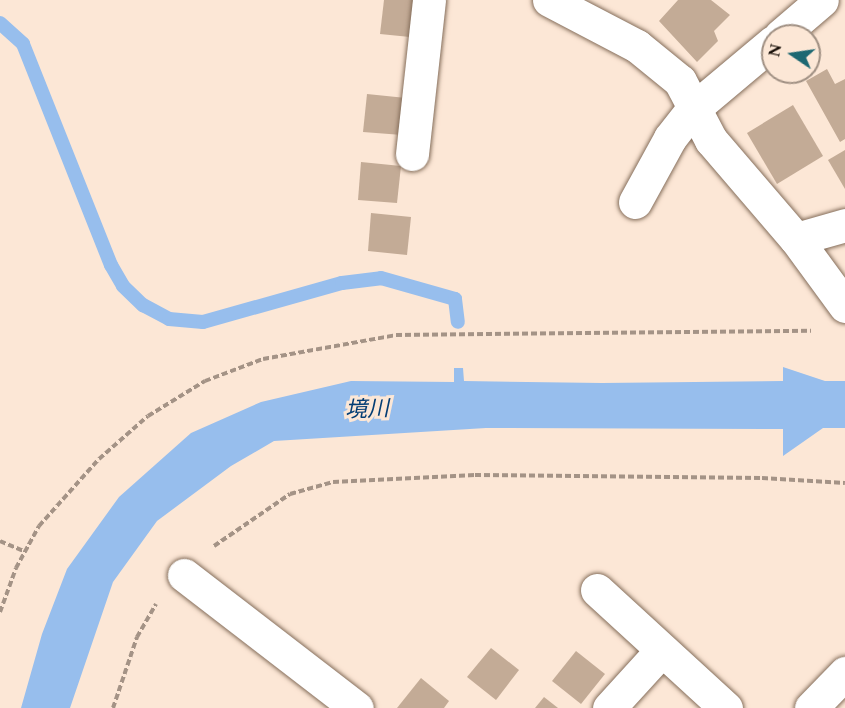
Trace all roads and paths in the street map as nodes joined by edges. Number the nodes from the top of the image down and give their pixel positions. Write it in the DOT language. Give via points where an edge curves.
graph roads {
  1 [pos="429,0"];
  2 [pos="549,0"];
  3 [pos="822,0"];
  4 [pos="794,24"];
  5 [pos="761,52"];
  6 [pos="692,110"];
  7 [pos="412,154"];
  8 [pos="636,202"];
  9 [pos="845,225"];
  10 [pos="796,239"];
  11 [pos="834,318"];
  12 [pos="845,483"];
  13 [pos="0,541"];
  14 [pos="24,551"];
  15 [pos="184,575"];
  16 [pos="597,590"];
  17 [pos="0,612"];
  18 [pos="660,652"];
  19 [pos="845,673"];
  20 [pos="113,708"];
  21 [pos="357,708"];
  22 [pos="609,708"];
  23 [pos="726,708"];
  24 [pos="811,708"];
  1 -- 7 [label="street"];
  2 -- 6 [label="street" via="637,46 680,81"];
  3 -- 4 [label="street"];
  5 -- 6 [label="street"];
  6 -- 8 [label="street" via="669,138"];
  6 -- 10 [label="street" via="711,140"];
  9 -- 10 [label="street"];
  10 -- 11 [label="street"];
  11 -- 14 [label="path" via="396,335 263,359 205,381 148,416 56,504"];
  12 -- 15 [label="path" via="762,478 487,475 333,482 290,494 206,550"];
  13 -- 14 [label="path"];
  14 -- 17 [label="path"];
  15 -- 20 [label="path" via="158,601 137,637"];
  15 -- 21 [label="street"];
  16 -- 18 [label="street"];
  18 -- 22 [label="street"];
  18 -- 23 [label="street"];
  19 -- 24 [label="street"];
}
